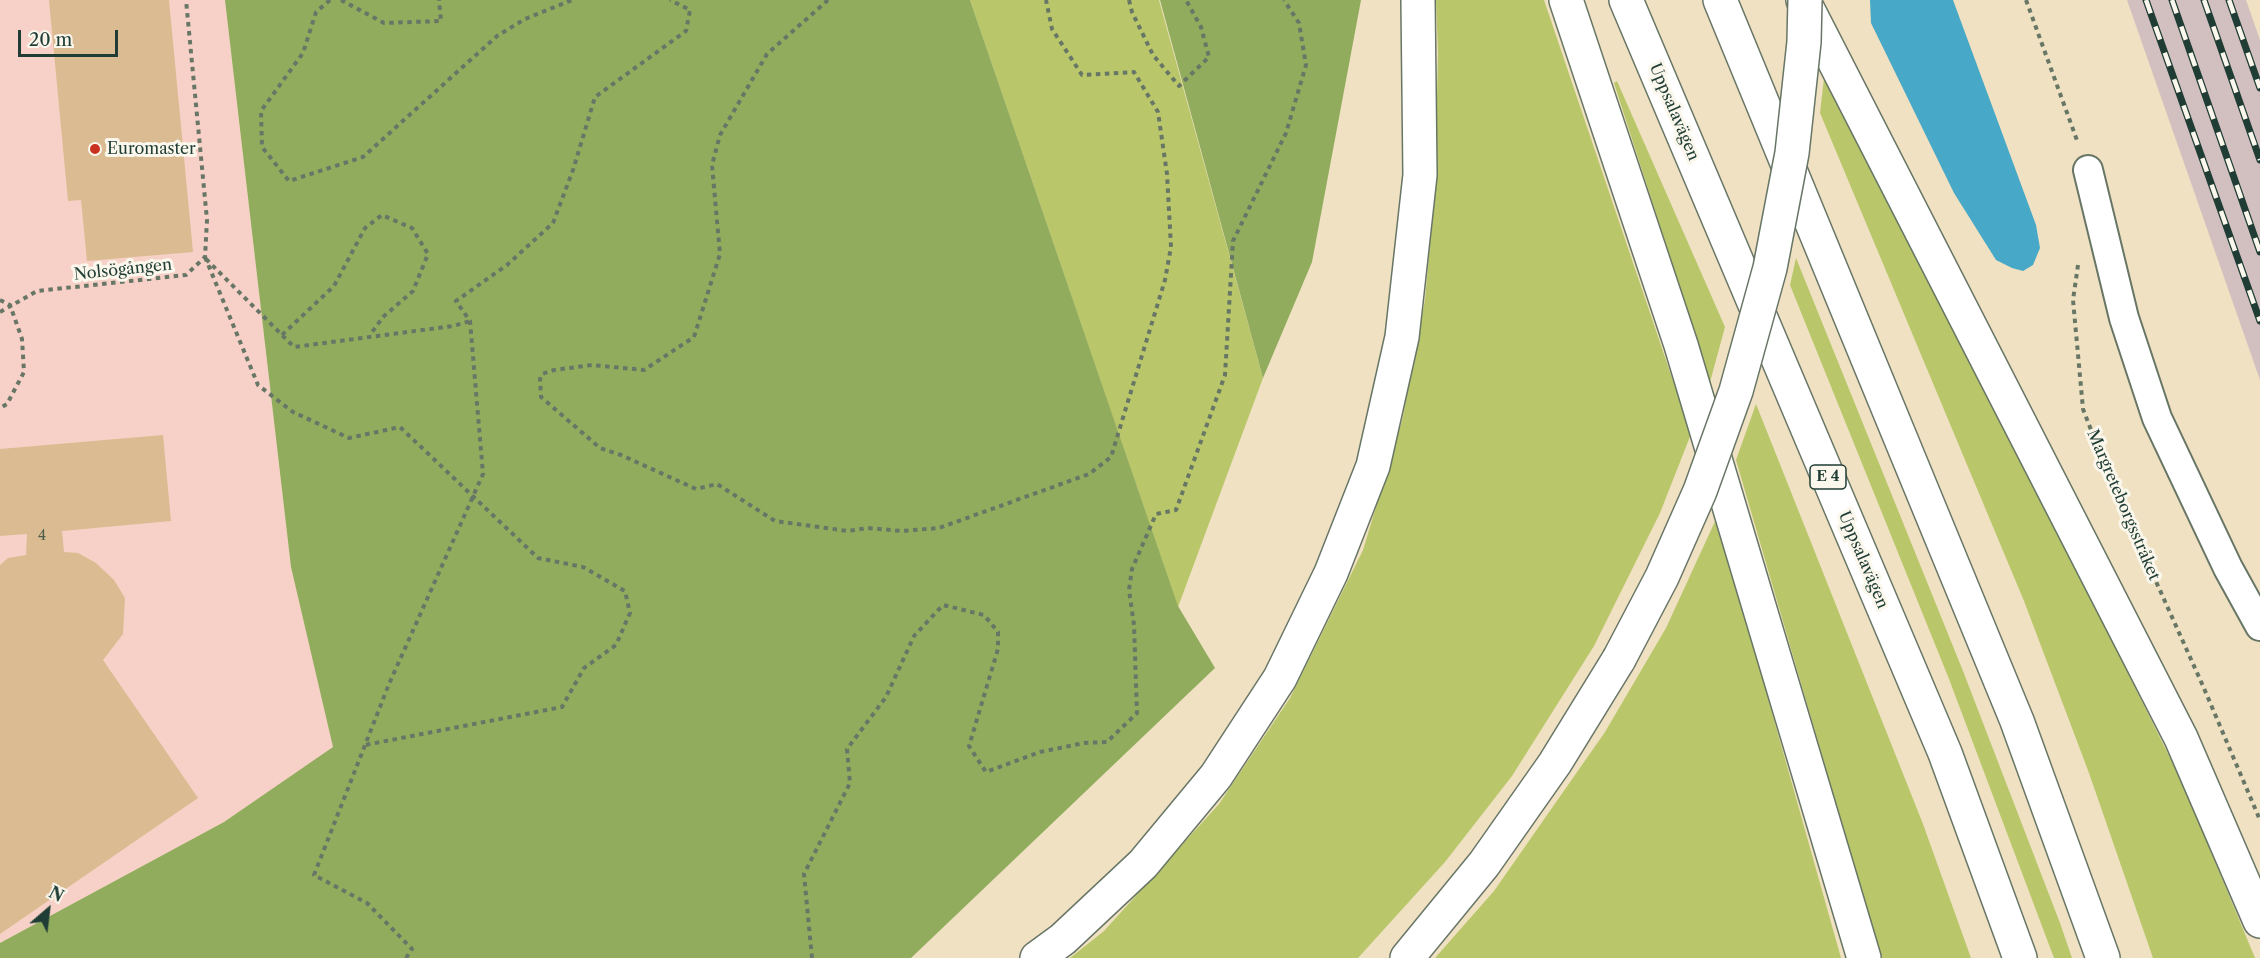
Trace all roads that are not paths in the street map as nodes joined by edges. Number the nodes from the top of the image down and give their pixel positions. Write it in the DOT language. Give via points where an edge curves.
graph roads {
  1 [pos="1418,0"];
  2 [pos="1566,0"];
  3 [pos="1626,0"];
  4 [pos="1720,0"];
  5 [pos="1804,0"];
  6 [pos="2088,170"];
  7 [pos="2260,626"];
  8 [pos="2260,921"];
  9 [pos="1037,958"];
  10 [pos="1407,958"];
  11 [pos="1864,958"];
  12 [pos="2020,958"];
  13 [pos="2103,958"];
  1 -- 9 [label="highway" via="1420,175 1402,337 1373,466 1331,573 1280,678 1216,776 1143,864 1063,939"];
  2 -- 11 [label="highway" via="1681,345"];
  3 -- 12 [label="highway, Uppsalavägen / E 4" via="1945,753"];
  4 -- 13 [label="highway" via="2017,721"];
  5 -- 8 [label="highway" via="2181,738"];
  5 -- 10 [label="highway, bridge" via="1804,42 1792,153 1770,268 1736,391 1700,491 1662,577 1619,659 1555,762 1484,864"];
  6 -- 7 [label="street" via="2124,318 2157,418"];
}
